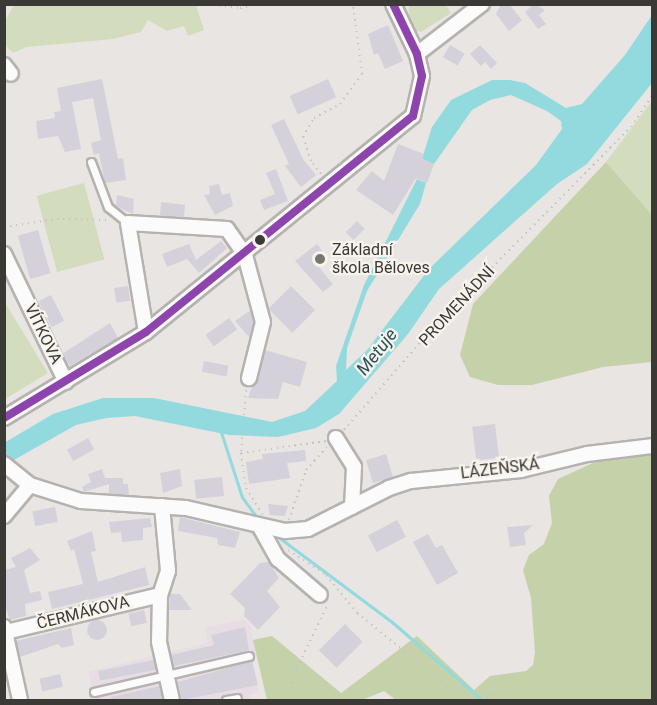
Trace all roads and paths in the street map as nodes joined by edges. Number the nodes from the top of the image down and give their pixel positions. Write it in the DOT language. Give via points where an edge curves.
graph roads {
  1 [pos="207,4"];
  2 [pos="259,4"];
  3 [pos="353,4"];
  4 [pos="393,4"];
  5 [pos="482,4"];
  6 [pos="240,6"];
  7 [pos="417,54"];
  8 [pos="652,96"];
  9 [pos="91,162"];
  10 [pos="330,186"];
  11 [pos="128,223"];
  12 [pos="4,227"];
  13 [pos="4,254"];
  14 [pos="245,255"];
  15 [pos="146,332"];
  16 [pos="249,378"];
  17 [pos="66,382"];
  18 [pos="245,397"];
  19 [pos="4,418"];
  20 [pos="336,438"];
  21 [pos="652,446"];
  22 [pos="241,453"];
  23 [pos="4,464"];
  24 [pos="25,480"];
  25 [pos="162,506"];
  26 [pos="352,507"];
  27 [pos="4,516"];
  28 [pos="265,528"];
  29 [pos="285,531"];
  30 [pos="284,547"];
  31 [pos="335,588"];
  32 [pos="160,595"];
  33 [pos="320,595"];
  34 [pos="5,630"];
  35 [pos="249,656"];
  36 [pos="166,675"];
  37 [pos="94,692"];
  38 [pos="237,698"];
  39 [pos="20,700"];
  40 [pos="172,700"];
  41 [pos="226,700"];
  42 [pos="287,700"];
  43 [pos="465,700"];
  44 [pos="481,700"];
  45 [pos="501,700"];
  1 -- 6 [label="path"];
  2 -- 6 [label="path"];
  3 -- 10 [label="path" via="362,74 340,104 314,118 303,137 311,161"];
  4 -- 7 [label="street"];
  5 -- 7 [label="street"];
  7 -- 10 [label="street" via="422,76 413,116"];
  8 -- 20 [label="path, PROMENÁDNÍ" via="631,127 437,323 387,385"];
  9 -- 11 [label="lane" via="108,207"];
  10 -- 14 [label="street"];
  11 -- 12 [label="path" via="57,219"];
  11 -- 14 [label="street" via="227,229"];
  11 -- 15 [label="street"];
  13 -- 17 [label="street, VÍTKOVA"];
  14 -- 15 [label="street"];
  14 -- 16 [label="street" via="263,322"];
  15 -- 17 [label="street"];
  17 -- 19 [label="street"];
  18 -- 22 [label="path"];
  20 -- 22 [label="path" via="308,446"];
  20 -- 26 [label="street" via="354,467"];
  20 -- 29 [label="path, PROMENÁDNÍ" via="306,470"];
  21 -- 26 [label="street, LÁZEŇSKÁ" via="587,454 521,470 411,482 389,488"];
  22 -- 28 [label="path" via="246,488"];
  23 -- 24 [label="street, LÁZEŇSKÁ"];
  24 -- 25 [label="street, LÁZEŇSKÁ" via="81,501"];
  24 -- 27 [label="street"];
  25 -- 28 [label="street, LÁZEŇSKÁ" via="186,508"];
  25 -- 32 [label="street" via="168,571"];
  26 -- 29 [label="street, LÁZEŇSKÁ" via="308,528"];
  28 -- 29 [label="street, LÁZEŇSKÁ"];
  28 -- 33 [label="street" via="278,559"];
  30 -- 31 [label="path" via="326,575"];
  31 -- 42 [label="path" via="297,668"];
  31 -- 43 [label="path" via="357,613"];
  32 -- 34 [label="street, ČERMÁKOVA"];
  32 -- 36 [label="street" via="159,642"];
  34 -- 39 [label="street"];
  35 -- 36 [label="lane"];
  36 -- 37 [label="lane"];
  36 -- 40 [label="street"];
  38 -- 41 [label="lane"];
  44 -- 45 [label="path" via="494,695"];
}
